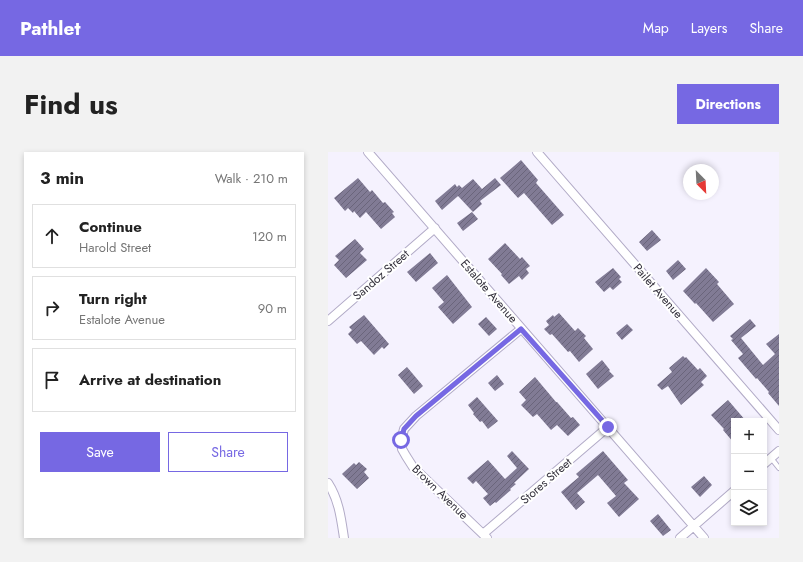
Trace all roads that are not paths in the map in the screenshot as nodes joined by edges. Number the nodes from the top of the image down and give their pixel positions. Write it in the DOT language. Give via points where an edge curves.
graph roads {
  1 [pos="368,152"];
  2 [pos="537,152"];
  3 [pos="435,228"];
  4 [pos="328,321"];
  5 [pos="521,329"];
  6 [pos="608,427"];
  7 [pos="779,430"];
  8 [pos="779,451"];
  9 [pos="771,458"];
  10 [pos="767,461"];
  11 [pos="779,468"];
  12 [pos="328,483"];
  13 [pos="731,494"];
  14 [pos="694,526"];
  15 [pos="485,536"];
  16 [pos="344,538"];
  17 [pos="680,538"];
  18 [pos="704,538"];
  1 -- 3 [label="street, Estalote Avenue"];
  2 -- 7 [label="street, Pailet Avenue"];
  3 -- 4 [label="street, Sandoz Street"];
  3 -- 5 [label="street, Estalote Avenue"];
  5 -- 6 [label="street, Estalote Avenue"];
  5 -- 15 [label="street, Brown Avenue" via="416,416 404,429 401,440 402,449 413,467"];
  6 -- 14 [label="street, Estalote Avenue"];
  6 -- 15 [label="street, Stores Street"];
  8 -- 9 [label="street"];
  9 -- 10 [label="street"];
  9 -- 11 [label="lane"];
  12 -- 16 [label="street" via="340,510"];
  13 -- 14 [label="street"];
  14 -- 17 [label="street"];
  14 -- 18 [label="street, Estalote Avenue"];
}
